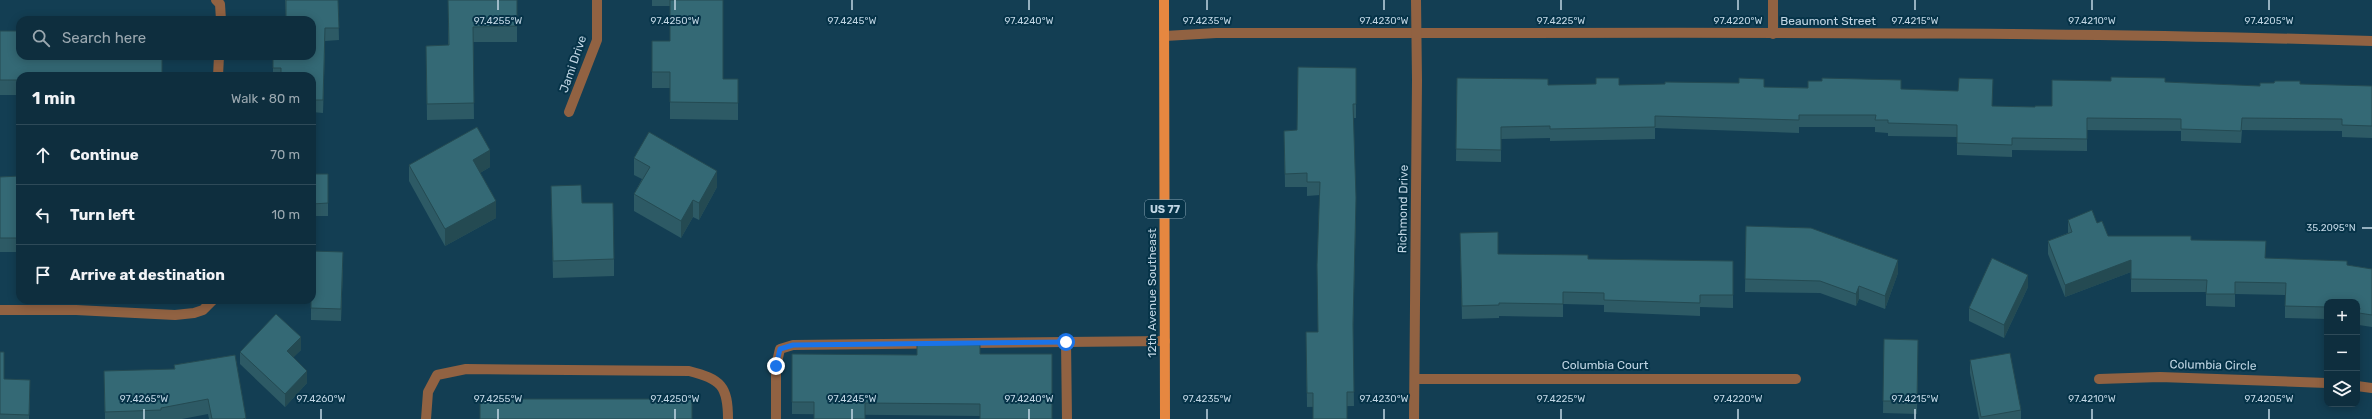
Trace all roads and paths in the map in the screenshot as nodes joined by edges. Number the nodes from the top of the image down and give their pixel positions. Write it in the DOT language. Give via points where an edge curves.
graph roads {
  1 [pos="216,0"];
  2 [pos="597,0"];
  3 [pos="1164,0"];
  4 [pos="1416,0"];
  5 [pos="1773,0"];
  6 [pos="221,16"];
  7 [pos="1416,34"];
  8 [pos="1773,34"];
  9 [pos="1165,36"];
  10 [pos="2372,41"];
  11 [pos="219,60"];
  12 [pos="218,72"];
  13 [pos="570,112"];
  14 [pos="209,304"];
  15 [pos="0,310"];
  16 [pos="1066,342"];
  17 [pos="1165,342"];
  18 [pos="1414,379"];
  19 [pos="1796,379"];
  20 [pos="2099,379"];
  21 [pos="2324,383"];
  22 [pos="2360,386"];
  23 [pos="2372,388"];
  24 [pos="426,419"];
  25 [pos="728,419"];
  26 [pos="776,419"];
  27 [pos="1067,419"];
  28 [pos="1165,419"];
  29 [pos="1414,419"];
  1 -- 6 [label="street" via="220,4"];
  2 -- 13 [label="street, Jami Drive" via="597,40"];
  3 -- 9 [label="main road, 12th Avenue Southeast / US 77"];
  4 -- 7 [label="street, Richmond Drive"];
  5 -- 8 [label="street"];
  7 -- 8 [label="street, Beaumont Street"];
  7 -- 9 [label="street, Beaumont Street" via="1216,33"];
  7 -- 18 [label="street, Richmond Drive"];
  8 -- 10 [label="street, Beaumont Street" via="2246,37"];
  9 -- 17 [label="main road, 12th Avenue Southeast / US 77"];
  11 -- 12 [label="street"];
  14 -- 15 [label="street" via="203,310 176,315 76,310"];
  16 -- 17 [label="street"];
  16 -- 26 [label="street" via="793,345 780,349 776,366"];
  16 -- 27 [label="street"];
  17 -- 28 [label="main road, 12th Avenue Southeast / US 77"];
  18 -- 19 [label="street, Columbia Court"];
  18 -- 29 [label="street, Richmond Drive"];
  20 -- 21 [label="street, Columbia Circle" via="2184,377"];
  22 -- 23 [label="street"];
  24 -- 25 [label="street" via="428,392 437,375 466,369 689,371 710,376 721,384 727,397"];
}
